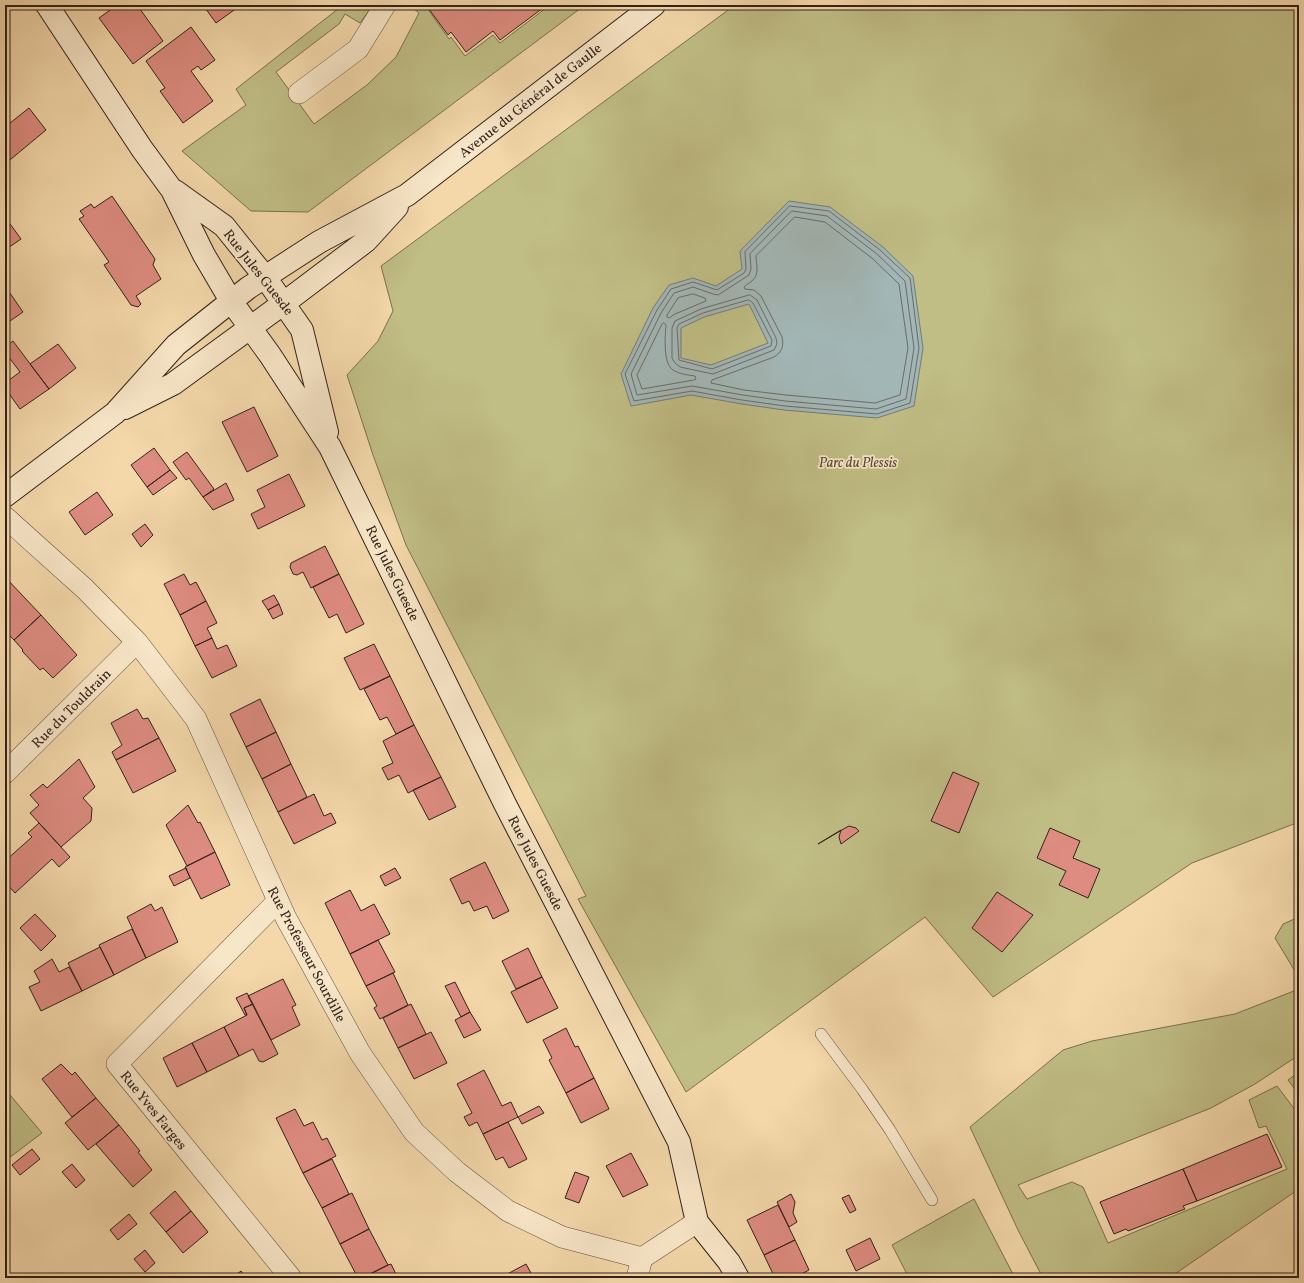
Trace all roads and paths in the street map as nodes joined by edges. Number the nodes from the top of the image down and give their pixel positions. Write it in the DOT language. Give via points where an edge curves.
graph roads {
  1 [pos="47,5"];
  2 [pos="385,5"];
  3 [pos="654,5"];
  4 [pos="299,93"];
  5 [pos="172,190"];
  6 [pos="407,195"];
  7 [pos="265,277"];
  8 [pos="231,301"];
  9 [pos="284,303"];
  10 [pos="250,328"];
  11 [pos="115,413"];
  12 [pos="330,447"];
  13 [pos="5,496"];
  14 [pos="5,516"];
  15 [pos="137,642"];
  16 [pos="5,773"];
  17 [pos="278,901"];
  18 [pos="821,1034"];
  19 [pos="932,1200"];
  20 [pos="697,1222"];
  21 [pos="642,1258"];
  22 [pos="291,1278"];
  23 [pos="637,1278"];
  24 [pos="738,1278"];
  1 -- 5 [label="street, Rue Jules Guesde"];
  2 -- 4 [label="street" via="358,49"];
  3 -- 6 [label="street, Avenue du Général de Gaulle"];
  5 -- 7 [label="street, Rue Jules Guesde" via="224,226"];
  5 -- 8 [label="street, Rue Jules Guesde" via="204,255"];
  6 -- 7 [label="street, Avenue du Général de Gaulle" via="319,242"];
  6 -- 9 [label="street, Avenue du Général de Gaulle" via="366,241"];
  7 -- 8 [label="street, Avenue du Général de Gaulle"];
  7 -- 9 [label="street, Rue Jules Guesde"];
  8 -- 10 [label="street, Rue Jules Guesde"];
  8 -- 11 [label="street, Avenue du Général de Gaulle" via="176,345"];
  9 -- 10 [label="street, Avenue du Général de Gaulle"];
  9 -- 12 [label="street, Rue Jules Guesde" via="304,336"];
  10 -- 11 [label="street, Avenue du Général de Gaulle" via="173,384"];
  10 -- 12 [label="street, Rue Jules Guesde"];
  11 -- 13 [label="street"];
  12 -- 20 [label="street, Rue Jules Guesde" via="505,804 679,1142"];
  14 -- 15 [label="street, Rue Professeur Sourdille" via="85,589"];
  15 -- 16 [label="street, Rue du Touldrain"];
  15 -- 17 [label="street, Rue Professeur Sourdille" via="196,719"];
  17 -- 21 [label="street, Rue Professeur Sourdille" via="360,1052 414,1132 457,1172 508,1211 562,1237"];
  17 -- 22 [label="street, Rue Yves Farges" via="117,1064"];
  18 -- 19 [label="lane" via="890,1130"];
  20 -- 21 [label="street"];
  20 -- 24 [label="street, Rue Jules Guesde" via="730,1262"];
  21 -- 23 [label="street"];
}
